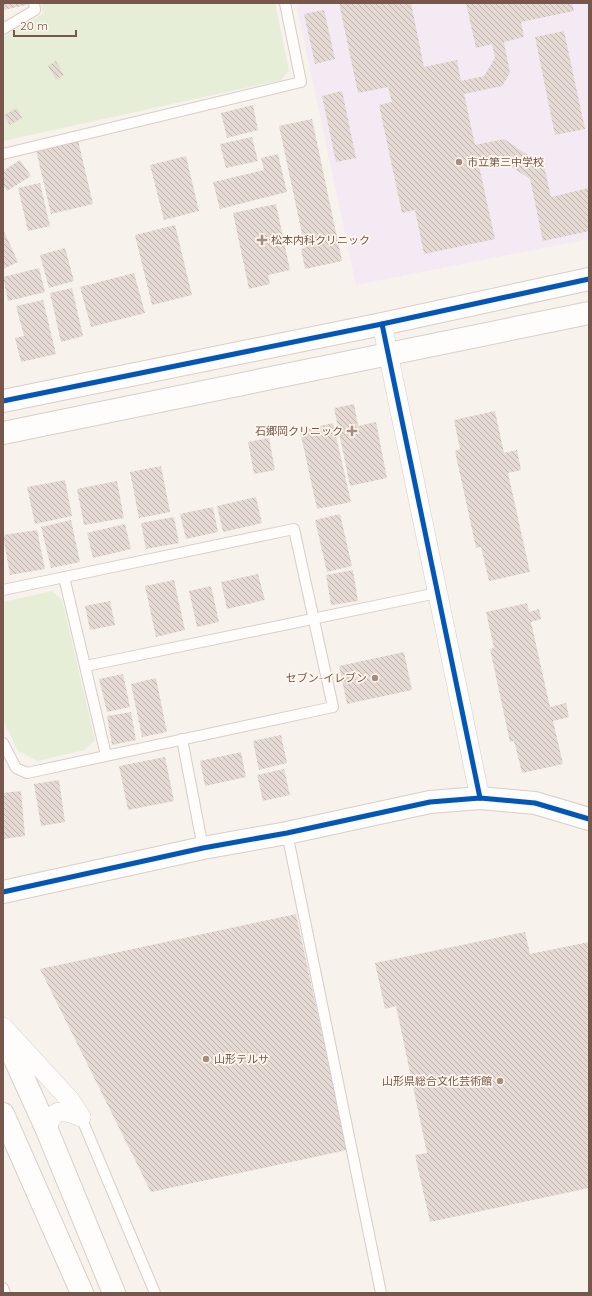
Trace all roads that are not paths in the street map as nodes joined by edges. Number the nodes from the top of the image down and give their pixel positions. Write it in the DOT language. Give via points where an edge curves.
graph roads {
  1 [pos="34,3"];
  2 [pos="285,3"];
  3 [pos="3,29"];
  4 [pos="3,154"];
  5 [pos="589,279"];
  6 [pos="589,313"];
  7 [pos="382,324"];
  8 [pos="388,353"];
  9 [pos="3,401"];
  10 [pos="3,433"];
  11 [pos="64,577"];
  12 [pos="3,590"];
  13 [pos="437,593"];
  14 [pos="314,618"];
  15 [pos="86,666"];
  16 [pos="182,739"];
  17 [pos="3,743"];
  18 [pos="106,755"];
  19 [pos="480,798"];
  20 [pos="589,819"];
  21 [pos="287,833"];
  22 [pos="204,848"];
  23 [pos="3,892"];
  24 [pos="3,1027"];
  25 [pos="3,1033"];
  26 [pos="3,1114"];
  27 [pos="81,1117"];
  28 [pos="47,1130"];
  29 [pos="3,1288"];
  30 [pos="5,1293"];
  31 [pos="82,1293"];
  32 [pos="114,1293"];
  33 [pos="155,1293"];
  34 [pos="381,1293"];
  1 -- 3 [label="lane" via="35,10"];
  2 -- 4 [label="lane" via="301,82"];
  5 -- 7 [label="street"];
  6 -- 8 [label="street"];
  7 -- 8 [label="street"];
  7 -- 9 [label="street"];
  8 -- 10 [label="street"];
  8 -- 13 [label="street"];
  11 -- 12 [label="lane"];
  11 -- 14 [label="lane" via="294,529"];
  11 -- 15 [label="lane"];
  13 -- 14 [label="lane"];
  13 -- 19 [label="street"];
  14 -- 15 [label="lane"];
  14 -- 16 [label="lane" via="333,707"];
  15 -- 18 [label="lane"];
  16 -- 18 [label="lane"];
  16 -- 22 [label="lane"];
  17 -- 18 [label="lane" via="16,768 27,773"];
  19 -- 20 [label="street" via="535,803"];
  19 -- 21 [label="street" via="430,802"];
  21 -- 22 [label="street"];
  21 -- 34 [label="lane"];
  22 -- 23 [label="street"];
  24 -- 27 [label="street" via="70,1100"];
  25 -- 28 [label="street"];
  26 -- 31 [label="street"];
  27 -- 28 [label="street" via="67,1111 57,1113 50,1118"];
  27 -- 33 [label="lane"];
  28 -- 32 [label="street"];
  29 -- 30 [label="lane"];
}
